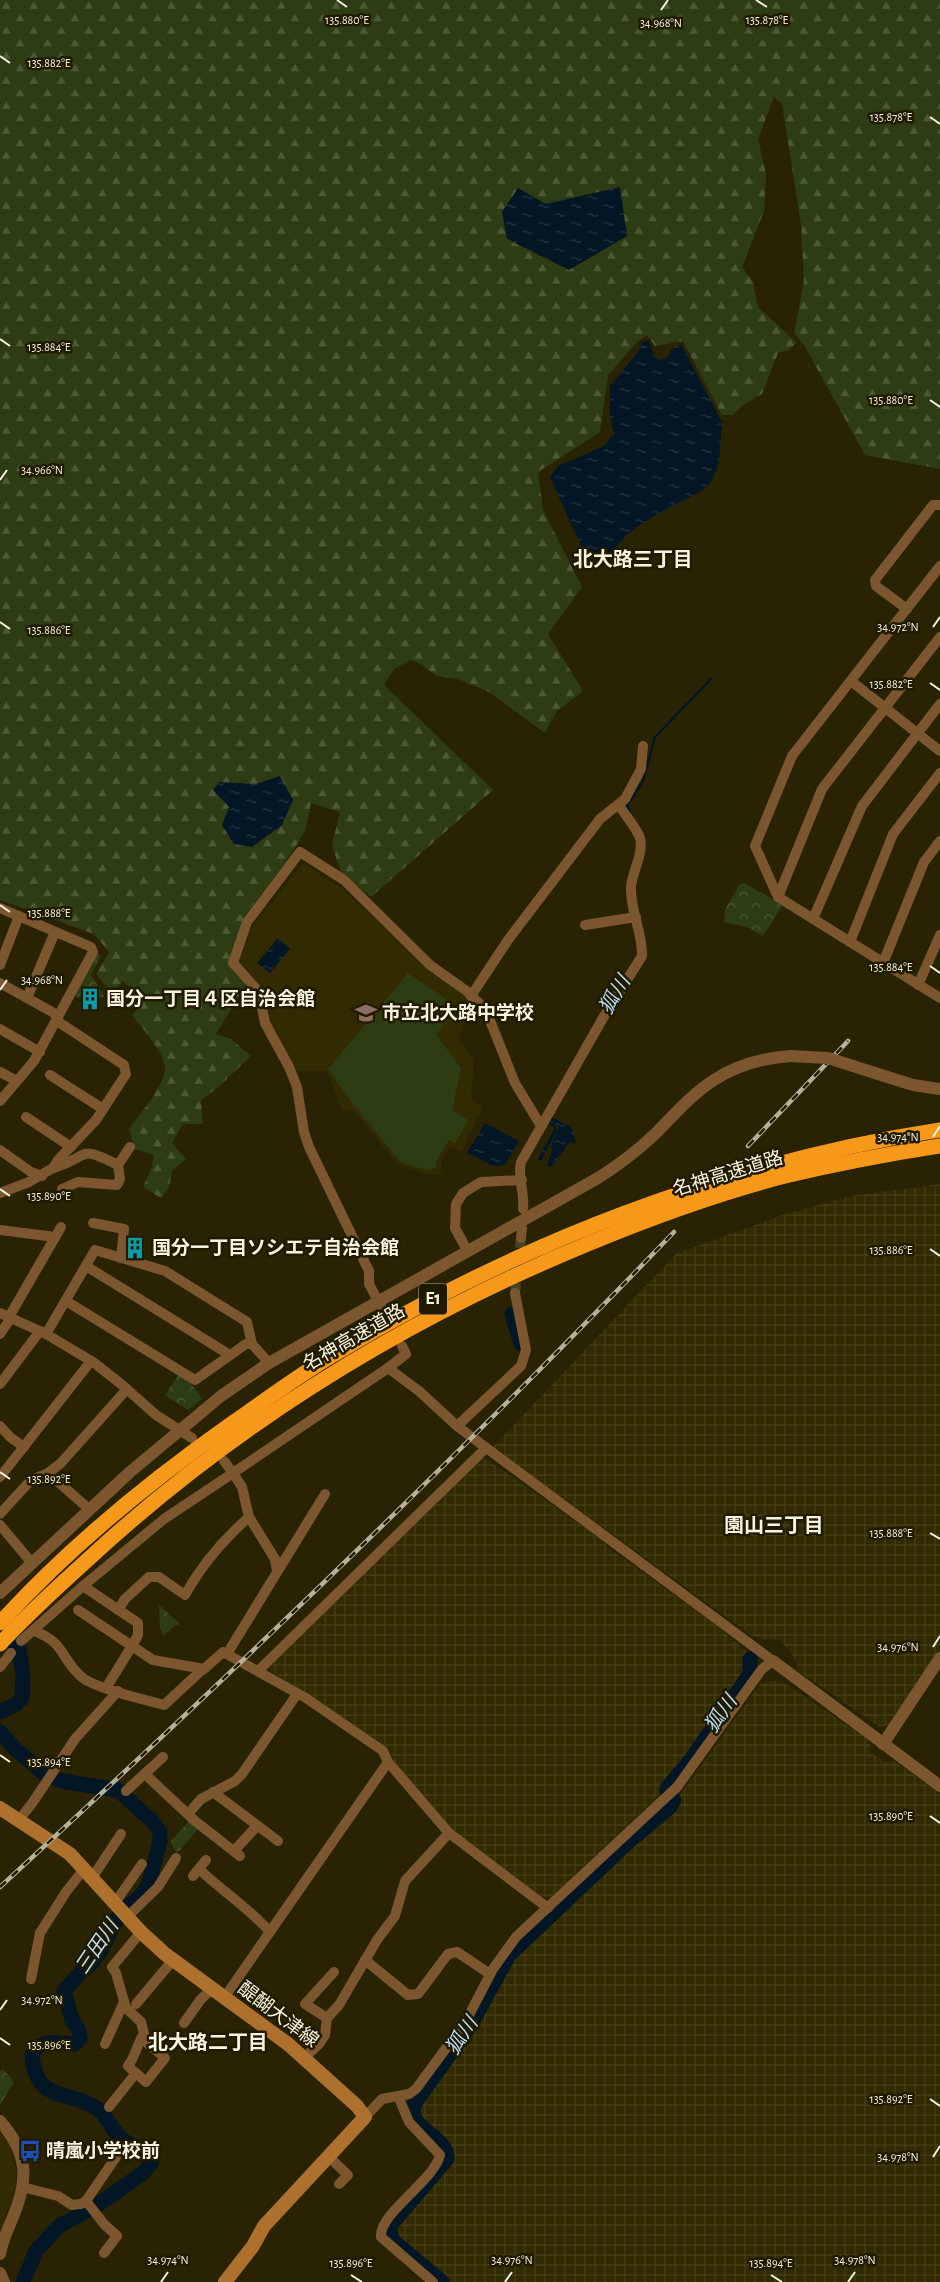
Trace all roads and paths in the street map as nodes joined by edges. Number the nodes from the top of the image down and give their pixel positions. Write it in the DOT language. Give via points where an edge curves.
graph roads {
  1 [pos="940,505"];
  2 [pos="940,566"];
  3 [pos="907,609"];
  4 [pos="940,637"];
  5 [pos="851,681"];
  6 [pos="940,704"];
  7 [pos="885,708"];
  8 [pos="918,734"];
  9 [pos="643,746"];
  10 [pos="940,751"];
  11 [pos="940,773"];
  12 [pos="619,805"];
  13 [pos="940,841"];
  14 [pos="778,898"];
  15 [pos="0,908"];
  16 [pos="19,916"];
  17 [pos="636,917"];
  18 [pos="813,919"];
  19 [pos="585,925"];
  20 [pos="55,932"];
  21 [pos="940,937"];
  22 [pos="850,942"];
  23 [pos="883,963"];
  24 [pos="0,966"];
  25 [pos="0,983"];
  26 [pos="918,985"];
  27 [pos="471,996"];
  28 [pos="26,998"];
  29 [pos="940,998"];
  30 [pos="58,1019"];
  31 [pos="0,1028"];
  32 [pos="40,1052"];
  33 [pos="0,1072"];
  34 [pos="50,1075"];
  35 [pos="17,1081"];
  36 [pos="940,1089"];
  37 [pos="0,1101"];
  38 [pos="104,1110"];
  39 [pos="26,1117"];
  40 [pos="542,1126"];
  41 [pos="940,1130"];
  42 [pos="130,1146"];
  43 [pos="940,1146"];
  44 [pos="70,1147"];
  45 [pos="0,1150"];
  46 [pos="118,1165"];
  47 [pos="53,1168"];
  48 [pos="42,1176"];
  49 [pos="522,1180"];
  50 [pos="62,1188"];
  51 [pos="0,1193"];
  52 [pos="523,1209"];
  53 [pos="93,1223"];
  54 [pos="61,1227"];
  55 [pos="0,1230"];
  56 [pos="55,1237"];
  57 [pos="468,1252"];
  58 [pos="121,1258"];
  59 [pos="86,1266"];
  60 [pos="515,1292"];
  61 [pos="66,1301"];
  62 [pos="378,1301"];
  63 [pos="385,1314"];
  64 [pos="7,1316"];
  65 [pos="43,1332"];
  66 [pos="0,1334"];
  67 [pos="252,1344"];
  68 [pos="402,1346"];
  69 [pos="230,1355"];
  70 [pos="91,1361"];
  71 [pos="269,1363"];
  72 [pos="388,1368"];
  73 [pos="0,1384"];
  74 [pos="127,1390"];
  75 [pos="0,1426"];
  76 [pos="457,1426"];
  77 [pos="178,1430"];
  78 [pos="192,1438"];
  79 [pos="24,1446"];
  80 [pos="486,1448"];
  81 [pos="224,1461"];
  82 [pos="48,1473"];
  83 [pos="234,1473"];
  84 [pos="0,1477"];
  85 [pos="325,1494"];
  86 [pos="89,1509"];
  87 [pos="0,1514"];
  88 [pos="249,1517"];
  89 [pos="0,1525"];
  90 [pos="31,1562"];
  91 [pos="277,1571"];
  92 [pos="83,1586"];
  93 [pos="0,1593"];
  94 [pos="78,1610"];
  95 [pos="118,1610"];
  96 [pos="10,1628"];
  97 [pos="34,1631"];
  98 [pos="132,1646"];
  99 [pos="6,1648"];
  100 [pos="227,1654"];
  101 [pos="940,1658"];
  102 [pos="773,1661"];
  103 [pos="0,1667"];
  104 [pos="203,1669"];
  105 [pos="258,1671"];
  106 [pos="106,1688"];
  107 [pos="118,1691"];
  108 [pos="297,1694"];
  109 [pos="883,1744"];
  110 [pos="163,1757"];
  111 [pos="388,1762"];
  112 [pos="146,1775"];
  113 [pos="940,1786"];
  114 [pos="126,1791"];
  115 [pos="213,1792"];
  116 [pos="2,1812"];
  117 [pos="188,1814"];
  118 [pos="19,1820"];
  119 [pos="257,1826"];
  120 [pos="449,1833"];
  121 [pos="121,1834"];
  122 [pos="278,1841"];
  123 [pos="176,1858"];
  124 [pos="206,1860"];
  125 [pos="142,1864"];
  126 [pos="88,1873"];
  127 [pos="548,1908"];
  128 [pos="121,1910"];
  129 [pos="141,1932"];
  130 [pos="270,1932"];
  131 [pos="173,1960"];
  132 [pos="365,1960"];
  133 [pos="334,1972"];
  134 [pos="490,1974"];
  135 [pos="31,1979"];
  136 [pos="212,1989"];
  137 [pos="139,1997"];
  138 [pos="224,1998"];
  139 [pos="124,2002"];
  140 [pos="327,2018"];
  141 [pos="184,2023"];
  142 [pos="141,2038"];
  143 [pos="105,2044"];
  144 [pos="304,2058"];
  145 [pos="136,2073"];
  146 [pos="398,2096"];
  147 [pos="109,2106"];
  148 [pos="365,2117"];
  149 [pos="0,2121"];
  150 [pos="116,2156"];
  151 [pos="328,2156"];
  152 [pos="340,2184"];
  153 [pos="22,2187"];
  154 [pos="89,2206"];
  155 [pos="104,2253"];
  156 [pos="0,2254"];
  157 [pos="0,2273"];
  158 [pos="4,2282"];
  159 [pos="226,2282"];
  160 [pos="433,2282"];
  1 -- 3 [label="street" via="933,505 875,580 876,586"];
  2 -- 3 [label="street"];
  3 -- 5 [label="street"];
  4 -- 7 [label="street"];
  5 -- 7 [label="street"];
  5 -- 14 [label="street" via="792,756 755,846"];
  6 -- 8 [label="street"];
  7 -- 8 [label="street"];
  7 -- 14 [label="street" via="822,788"];
  8 -- 10 [label="street"];
  8 -- 18 [label="street" via="862,806"];
  9 -- 12 [label="street" via="638,778"];
  11 -- 22 [label="street" via="893,834"];
  12 -- 17 [label="street" via="640,837 641,846 631,889"];
  12 -- 27 [label="street" via="600,819 508,940"];
  13 -- 23 [label="street" via="924,862"];
  14 -- 18 [label="street"];
  15 -- 16 [label="street"];
  16 -- 20 [label="street"];
  16 -- 24 [label="street"];
  17 -- 19 [label="street"];
  17 -- 40 [label="street" via="642,956"];
  18 -- 22 [label="street"];
  20 -- 28 [label="street"];
  20 -- 30 [label="street" via="91,947 93,952"];
  21 -- 26 [label="street"];
  22 -- 23 [label="street"];
  23 -- 26 [label="street"];
  25 -- 28 [label="street"];
  26 -- 29 [label="street"];
  27 -- 40 [label="street" via="485,1008 515,1083"];
  27 -- 62 [label="street" via="430,965 344,880 300,852 247,922 233,963 259,992 265,1023 297,1087 304,1132 369,1271 369,1284"];
  28 -- 30 [label="street" via="54,1013"];
  30 -- 32 [label="street"];
  30 -- 38 [label="street" via="124,1065 126,1074"];
  31 -- 32 [label="street"];
  32 -- 35 [label="street"];
  33 -- 35 [label="street"];
  34 -- 38 [label="street"];
  35 -- 37 [label="street"];
  36 -- 57 [label="street, bridge" via="914,1085 828,1058 790,1056 757,1061 714,1080 610,1171"];
  38 -- 44 [label="street"];
  39 -- 44 [label="street"];
  40 -- 49 [label="street" via="521,1162"];
  41 -- 96 [label="highway, 名神高速道路 / E1" via="779,1163 682,1193 574,1233 496,1267 401,1316 331,1356 185,1456 58,1565"];
  42 -- 46 [label="street"];
  43 -- 96 [label="highway, 名神高速道路 / E1" via="783,1177 647,1220 506,1279 446,1309 302,1392 220,1449 142,1511"];
  44 -- 47 [label="street"];
  45 -- 48 [label="street"];
  46 -- 47 [label="street" via="89,1152"];
  46 -- 50 [label="street" via="120,1178 117,1185 78,1182"];
  47 -- 48 [label="street"];
  48 -- 51 [label="street"];
  49 -- 52 [label="street"];
  49 -- 57 [label="street" via="481,1182 463,1192 456,1204 455,1228"];
  53 -- 58 [label="street" via="124,1228"];
  54 -- 56 [label="street"];
  55 -- 56 [label="street"];
  56 -- 64 [label="street"];
  57 -- 62 [label="street"];
  58 -- 59 [label="street" via="95,1250"];
  58 -- 67 [label="street" via="165,1271 247,1322"];
  59 -- 61 [label="street"];
  59 -- 69 [label="street"];
  60 -- 76 [label="street" via="525,1358 521,1366"];
  61 -- 65 [label="street"];
  61 -- 69 [label="street" via="195,1380"];
  62 -- 63 [label="street"];
  62 -- 71 [label="street"];
  64 -- 65 [label="street"];
  64 -- 66 [label="street"];
  65 -- 70 [label="street"];
  65 -- 73 [label="street"];
  67 -- 69 [label="street" via="246,1344"];
  67 -- 71 [label="street"];
  68 -- 72 [label="street" via="406,1354"];
  70 -- 74 [label="street"];
  70 -- 79 [label="street"];
  71 -- 77 [label="street"];
  72 -- 76 [label="street"];
  72 -- 83 [label="street"];
  74 -- 77 [label="street"];
  74 -- 82 [label="street"];
  75 -- 79 [label="street"];
  76 -- 80 [label="street"];
  77 -- 78 [label="street"];
  77 -- 86 [label="street"];
  79 -- 84 [label="street"];
  80 -- 102 [label="street"];
  80 -- 105 [label="street"];
  81 -- 83 [label="street"];
  82 -- 86 [label="street"];
  82 -- 87 [label="street" via="31,1480"];
  83 -- 88 [label="street" via="242,1488"];
  83 -- 92 [label="street" via="164,1519"];
  85 -- 91 [label="street"];
  86 -- 90 [label="street"];
  88 -- 91 [label="street" via="274,1559"];
  88 -- 95 [label="street" via="196,1574 185,1595 159,1577 149,1577"];
  89 -- 90 [label="street"];
  90 -- 93 [label="street"];
  91 -- 100 [label="street"];
  92 -- 95 [label="street"];
  92 -- 97 [label="street"];
  94 -- 98 [label="street"];
  95 -- 98 [label="street" via="138,1623 138,1634"];
  96 -- 97 [label="street"];
  96 -- 99 [label="highway, 名神高速道路 / E1"];
  97 -- 106 [label="street" via="48,1636 60,1647 84,1679"];
  98 -- 104 [label="street" via="153,1660"];
  98 -- 106 [label="street"];
  99 -- 103 [label="street"];
  100 -- 104 [label="street" via="223,1652"];
  100 -- 105 [label="street"];
  101 -- 109 [label="street"];
  102 -- 109 [label="street"];
  102 -- 127 [label="street" via="759,1673 677,1787"];
  104 -- 107 [label="street" via="164,1706"];
  105 -- 108 [label="street"];
  106 -- 107 [label="street"];
  107 -- 118 [label="street" via="75,1739"];
  108 -- 111 [label="street" via="383,1751"];
  108 -- 115 [label="street" via="242,1774"];
  109 -- 113 [label="street"];
  110 -- 112 [label="street"];
  111 -- 120 [label="street"];
  111 -- 130 [label="street"];
  112 -- 114 [label="street"];
  112 -- 117 [label="street"];
  115 -- 117 [label="street"];
  115 -- 119 [label="street"];
  116 -- 118 [label="main road, 醍醐大津線"];
  117 -- 119 [label="street" via="237,1854"];
  118 -- 126 [label="main road, 醍醐大津線" via="70,1854"];
  119 -- 122 [label="street"];
  120 -- 127 [label="street"];
  120 -- 132 [label="street" via="405,1881 395,1916"];
  121 -- 126 [label="street"];
  123 -- 128 [label="street" via="158,1887"];
  124 -- 130 [label="street" via="196,1872 256,1916"];
  125 -- 128 [label="street" via="119,1898"];
  126 -- 128 [label="main road, 醍醐大津線"];
  126 -- 135 [label="street" via="66,1892 40,1933"];
  127 -- 134 [label="street" via="516,1937"];
  128 -- 129 [label="main road, 醍醐大津線"];
  129 -- 131 [label="main road, 醍醐大津線"];
  129 -- 139 [label="street" via="112,1967"];
  130 -- 138 [label="street"];
  131 -- 136 [label="main road, 醍醐大津線"];
  131 -- 137 [label="street"];
  132 -- 134 [label="street" via="408,1995 418,1994 448,1954 457,1952"];
  132 -- 140 [label="street" via="339,2005"];
  133 -- 140 [label="street" via="305,2004"];
  134 -- 146 [label="street" via="466,2021 437,2062 416,2089"];
  136 -- 138 [label="main road, 醍醐大津線"];
  136 -- 141 [label="street"];
  138 -- 144 [label="main road, 醍醐大津線"];
  139 -- 142 [label="street" via="141,2022 144,2034"];
  139 -- 143 [label="street"];
  140 -- 144 [label="street" via="325,2035"];
  142 -- 145 [label="street" via="128,2066"];
  142 -- 145 [label="street" via="165,2058 146,2082"];
  144 -- 148 [label="main road, 醍醐大津線"];
  145 -- 147 [label="street"];
  146 -- 148 [label="street" via="382,2099"];
  146 -- 160 [label="street" via="409,2122 440,2155 390,2216 382,2228 381,2237"];
  148 -- 151 [label="main road"];
  149 -- 153 [label="street" via="18,2145 23,2170"];
  150 -- 154 [label="street"];
  151 -- 152 [label="street" via="348,2175"];
  151 -- 159 [label="main road" via="264,2226"];
  153 -- 154 [label="street" via="58,2196 72,2205"];
  153 -- 156 [label="street"];
  154 -- 155 [label="street" via="117,2236"];
  157 -- 158 [label="street"];
}
